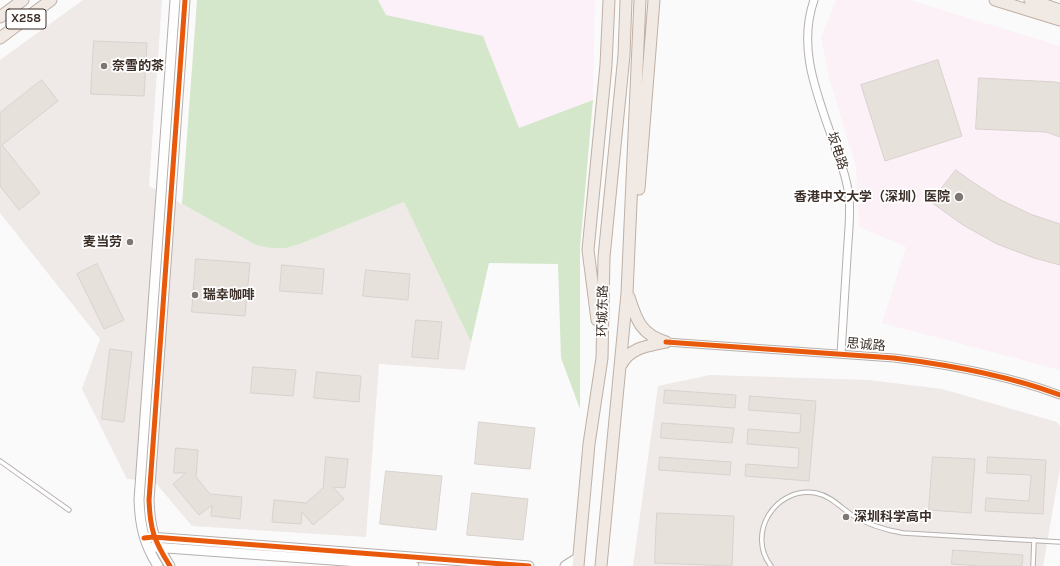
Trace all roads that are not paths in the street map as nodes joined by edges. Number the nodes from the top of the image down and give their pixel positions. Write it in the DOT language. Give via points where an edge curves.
graph roads {
  1 [pos="23,0"];
  2 [pos="51,0"];
  3 [pos="175,0"];
  4 [pos="185,0"];
  5 [pos="609,0"];
  6 [pos="626,0"];
  7 [pos="640,0"];
  8 [pos="654,0"];
  9 [pos="814,0"];
  10 [pos="995,0"];
  11 [pos="1030,0"];
  12 [pos="1060,10"];
  13 [pos="0,17"];
  14 [pos="1060,20"];
  15 [pos="0,38"];
  16 [pos="627,293"];
  17 [pos="666,342"];
  18 [pos="841,354"];
  19 [pos="602,358"];
  20 [pos="620,368"];
  21 [pos="1060,396"];
  22 [pos="0,461"];
  23 [pos="69,510"];
  24 [pos="149,537"];
  25 [pos="1034,540"];
  26 [pos="1060,542"];
  27 [pos="148,547"];
  28 [pos="158,547"];
  29 [pos="578,562"];
  30 [pos="158,566"];
  31 [pos="170,566"];
  32 [pos="414,566"];
  33 [pos="529,566"];
  34 [pos="565,566"];
  35 [pos="601,566"];
  36 [pos="771,566"];
  37 [pos="1033,566"];
  1 -- 13 [label="main road, X258"];
  2 -- 15 [label="main road, X258"];
  3 -- 24 [label="street" via="139,500 140,520"];
  4 -- 24 [label="street" via="149,500"];
  5 -- 19 [label="main road" via="606,64 588,250"];
  6 -- 19 [label="main road, 环城东路" via="624,55 604,257"];
  7 -- 16 [label="main road, 环城东路"];
  8 -- 16 [label="main road" via="633,253"];
  9 -- 18 [label="street, 坂电路" via="807,26 810,66 849,197"];
  10 -- 14 [label="main road"];
  11 -- 12 [label="main road"];
  16 -- 17 [label="main road" via="642,327 655,338"];
  16 -- 20 [label="main road, 环城东路"];
  17 -- 18 [label="street, 思诚路"];
  17 -- 20 [label="main road" via="634,351"];
  18 -- 21 [label="street, 思诚路" via="960,367"];
  19 -- 29 [label="main road, 环城东路" via="589,444"];
  20 -- 35 [label="main road, 环城东路"];
  22 -- 23 [label="lane"];
  24 -- 27 [label="street"];
  24 -- 28 [label="street"];
  24 -- 33 [label="street"];
  25 -- 26 [label="lane"];
  25 -- 36 [label="lane" via="885,530 851,514 826,496 804,493 782,500 767,517 762,539 763,551"];
  25 -- 37 [label="lane"];
  27 -- 28 [label="street"];
  27 -- 30 [label="street"];
  28 -- 31 [label="street"];
  28 -- 32 [label="street"];
  29 -- 34 [label="street"];
}
